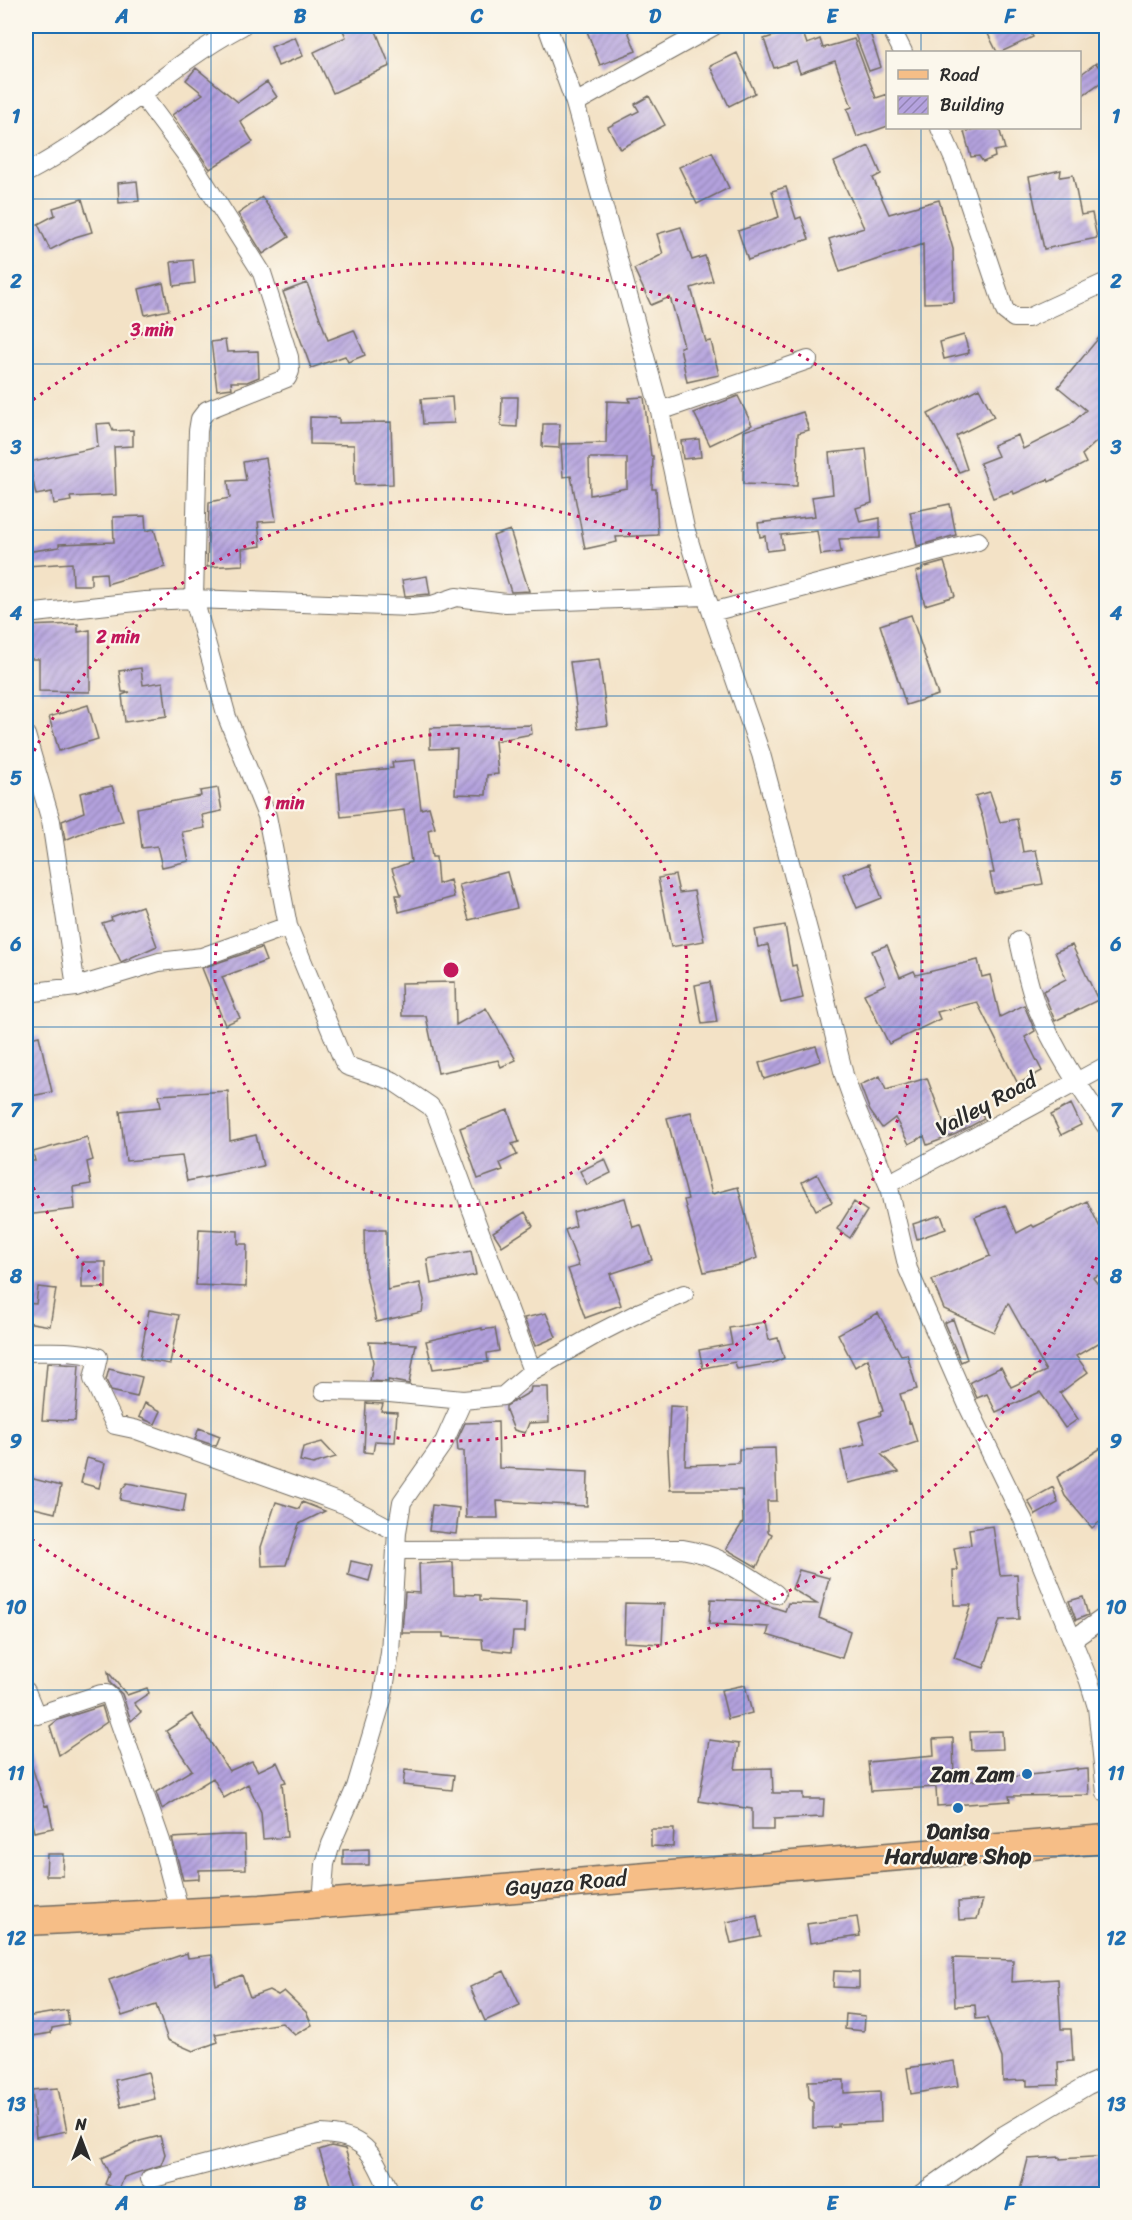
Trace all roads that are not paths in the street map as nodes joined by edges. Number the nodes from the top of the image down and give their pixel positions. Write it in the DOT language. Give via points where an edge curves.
graph roads {
  1 [pos="242,26"];
  2 [pos="547,26"];
  3 [pos="714,26"];
  4 [pos="890,26"];
  5 [pos="902,51"];
  6 [pos="141,94"];
  7 [pos="575,103"];
  8 [pos="940,129"];
  9 [pos="26,173"];
  10 [pos="1107,289"];
  11 [pos="808,360"];
  12 [pos="660,411"];
  13 [pos="978,541"];
  14 [pos="194,599"];
  15 [pos="709,604"];
  16 [pos="26,614"];
  17 [pos="26,735"];
  18 [pos="288,926"];
  19 [pos="1019,941"];
  20 [pos="76,987"];
  21 [pos="26,993"];
  22 [pos="1107,1066"];
  23 [pos="1077,1083"];
  24 [pos="1107,1126"];
  25 [pos="888,1184"];
  26 [pos="684,1294"];
  27 [pos="26,1352"];
  28 [pos="532,1371"];
  29 [pos="324,1391"];
  30 [pos="463,1400"];
  31 [pos="396,1541"];
  32 [pos="776,1594"];
  33 [pos="1107,1616"];
  34 [pos="1072,1640"];
  35 [pos="26,1691"];
  36 [pos="1107,1793"];
  37 [pos="1107,1839"];
  38 [pos="322,1902"];
  39 [pos="180,1913"];
  40 [pos="26,1922"];
  41 [pos="1107,2077"];
  42 [pos="150,2179"];
  43 [pos="391,2194"];
  44 [pos="921,2194"];
  1 -- 6 [label="street"];
  2 -- 7 [label="street"];
  3 -- 7 [label="street"];
  4 -- 5 [label="street"];
  6 -- 9 [label="street" via="51,160"];
  6 -- 14 [label="street" via="191,161 262,273 289,357 287,378 207,410 200,419"];
  7 -- 12 [label="street"];
  8 -- 10 [label="street" via="1005,311 1014,318 1028,318 1102,284"];
  11 -- 12 [label="street"];
  12 -- 15 [label="street" via="685,528"];
  13 -- 15 [label="street"];
  14 -- 15 [label="street" via="411,607 456,597 506,603"];
  14 -- 16 [label="street"];
  14 -- 18 [label="street" via="227,717 267,816"];
  15 -- 25 [label="street" via="761,754 844,1076"];
  17 -- 20 [label="street" via="51,821"];
  18 -- 20 [label="street" via="202,957 159,963"];
  18 -- 28 [label="street" via="347,1066 393,1081 436,1114"];
  19 -- 23 [label="street" via="1036,1004"];
  20 -- 21 [label="street"];
  22 -- 23 [label="street, Valley Road"];
  23 -- 24 [label="street"];
  23 -- 25 [label="street, Valley Road"];
  25 -- 34 [label="street" via="912,1278 1023,1519"];
  26 -- 28 [label="street" via="640,1312"];
  27 -- 31 [label="street" via="86,1353 99,1357 93,1379 115,1425 346,1505"];
  28 -- 30 [label="street" via="503,1396"];
  29 -- 30 [label="street"];
  30 -- 31 [label="street" via="444,1442 402,1502"];
  31 -- 32 [label="street" via="682,1549 730,1563"];
  31 -- 38 [label="street" via="390,1653 382,1700 356,1787 325,1864"];
  33 -- 34 [label="street"];
  34 -- 36 [label="street" via="1098,1707"];
  35 -- 39 [label="street" via="38,1715 101,1694 111,1698 161,1841"];
  37 -- 38 [label="main road, Gayaza Road"];
  38 -- 39 [label="main road, Gayaza Road"];
  39 -- 40 [label="main road, Gayaza Road"];
  41 -- 44 [label="street" via="1004,2134"];
  42 -- 43 [label="street" via="310,2136 342,2134 367,2150"];
}
